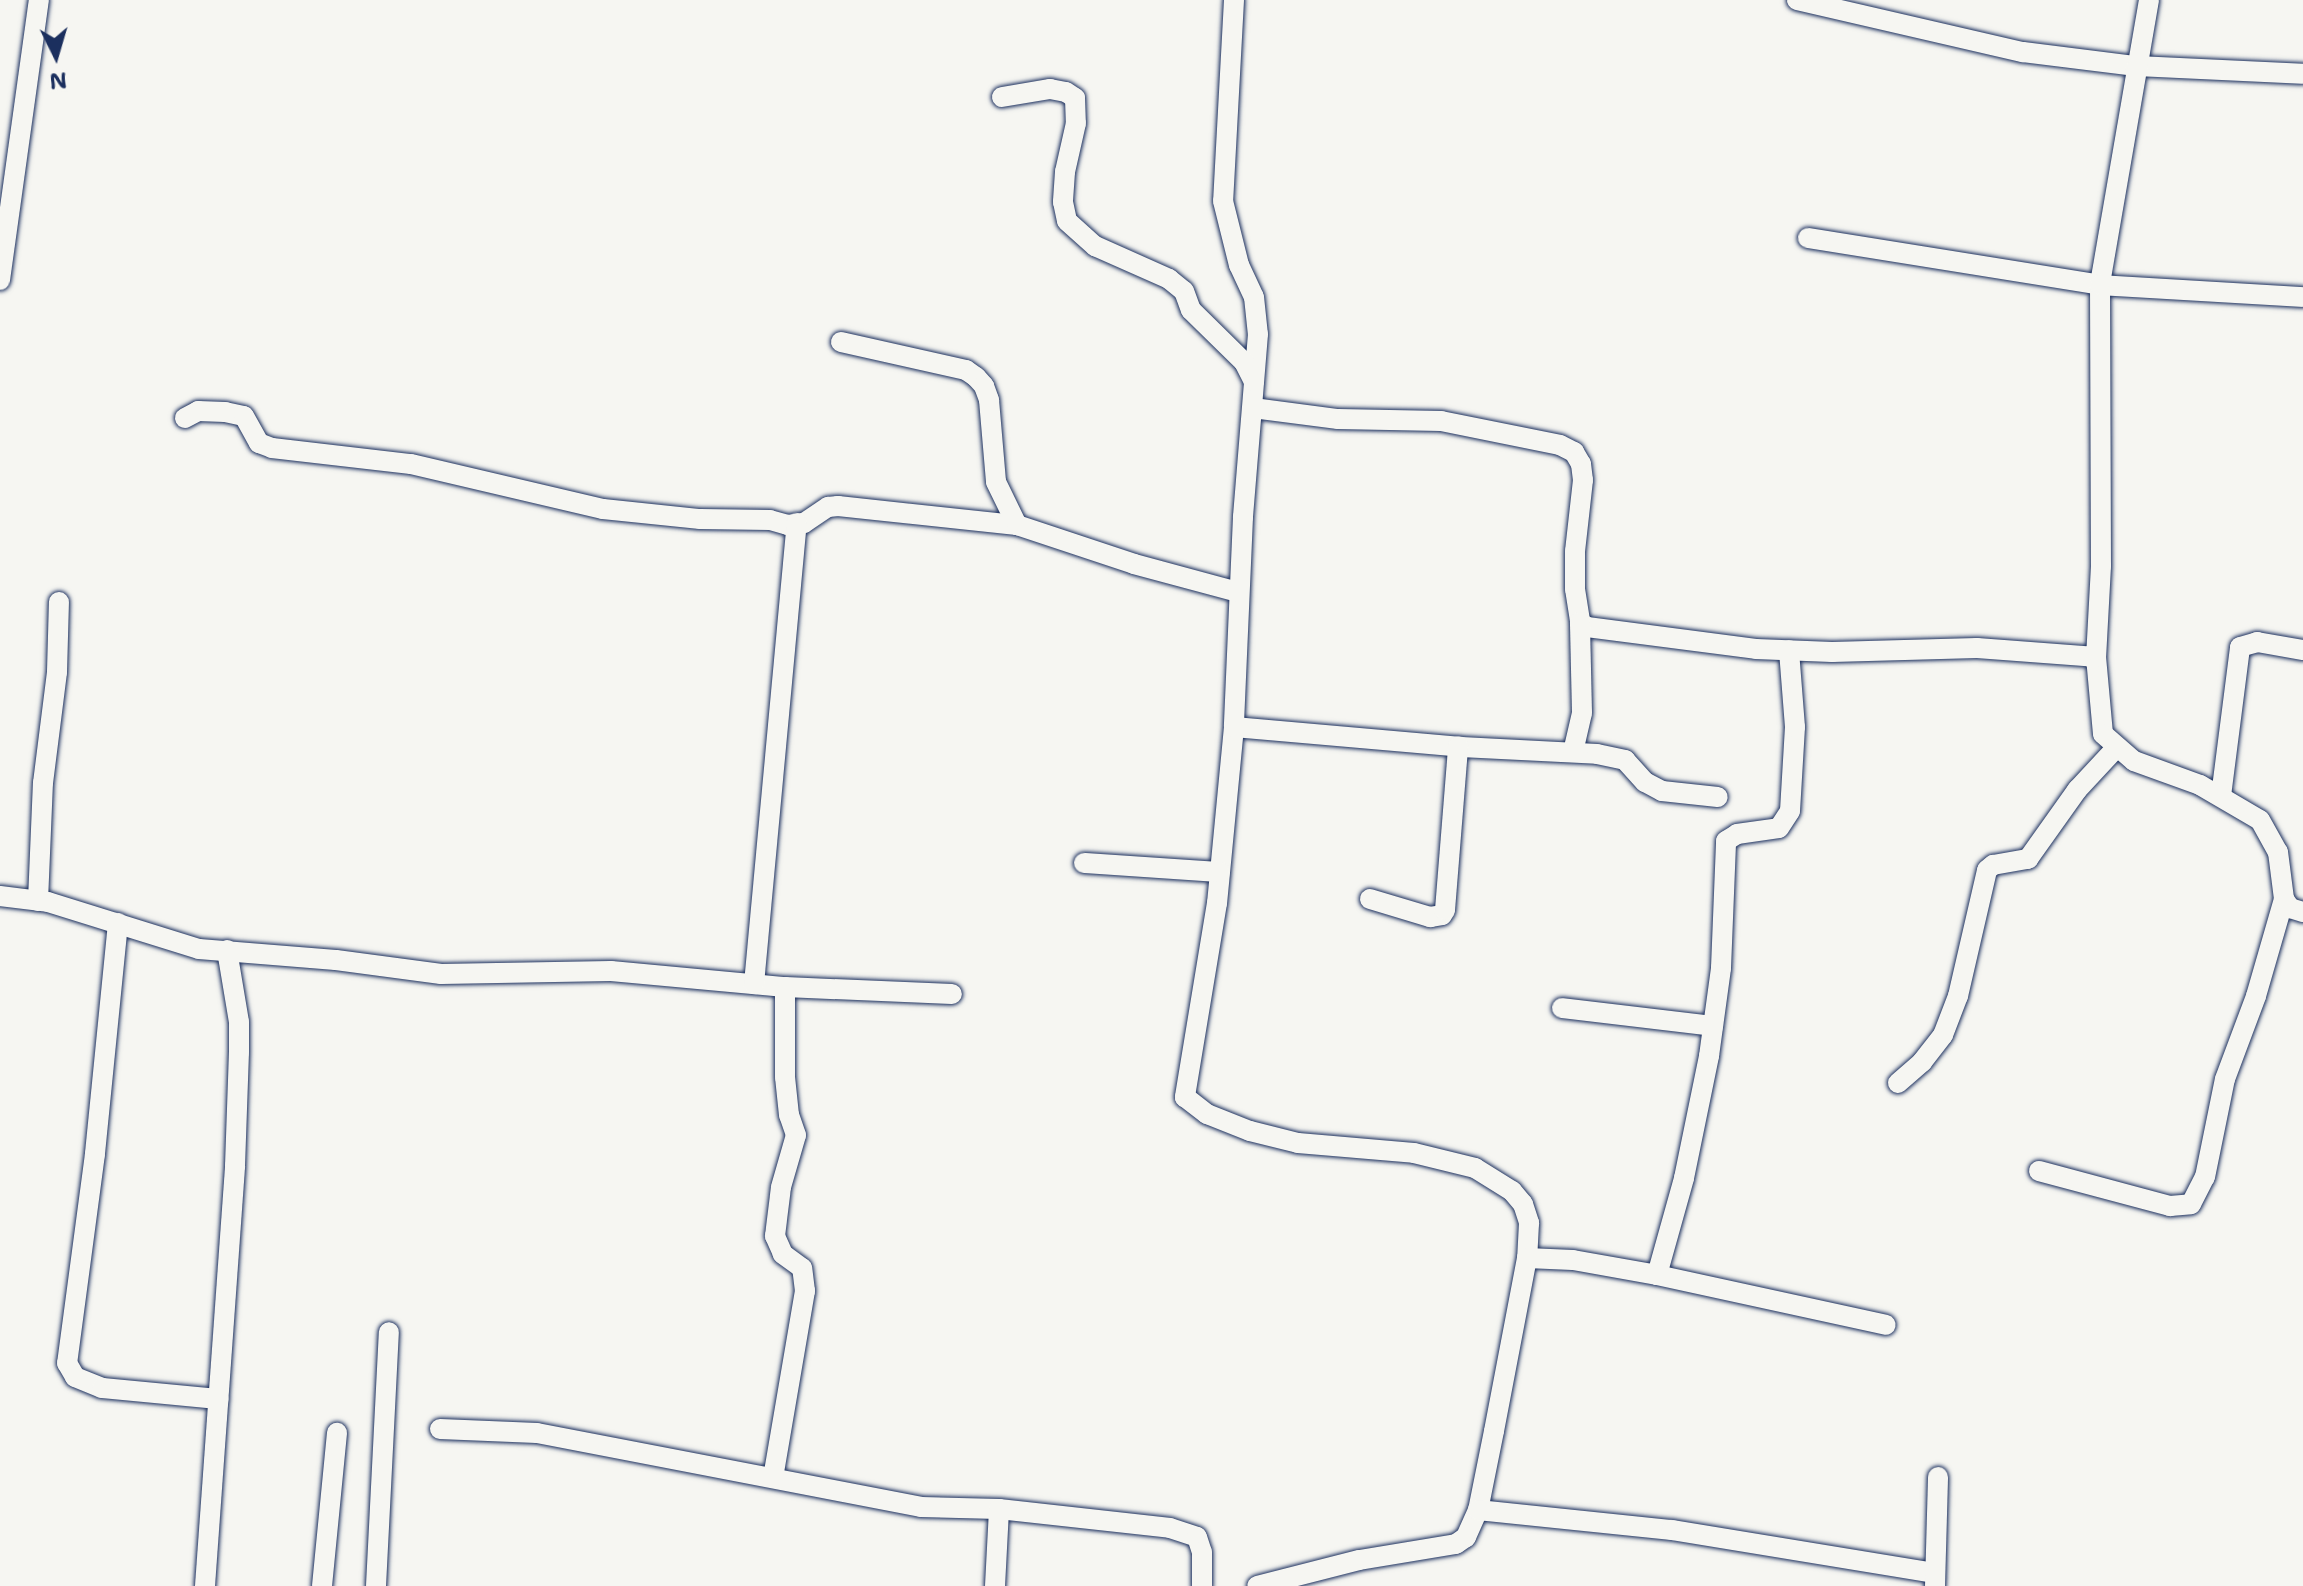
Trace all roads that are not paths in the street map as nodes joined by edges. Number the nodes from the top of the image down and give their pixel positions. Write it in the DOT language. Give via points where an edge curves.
graph roads {
  1 [pos="39,0"];
  2 [pos="1234,0"];
  3 [pos="1797,0"];
  4 [pos="2149,0"];
  5 [pos="2136,66"];
  6 [pos="2303,74"];
  7 [pos="1002,97"];
  8 [pos="1808,238"];
  9 [pos="0,280"];
  10 [pos="2100,285"];
  11 [pos="2303,297"];
  12 [pos="841,342"];
  13 [pos="1255,386"];
  14 [pos="1253,408"];
  15 [pos="185,418"];
  16 [pos="797,523"];
  17 [pos="1017,525"];
  18 [pos="1238,592"];
  19 [pos="59,602"];
  20 [pos="1580,622"];
  21 [pos="1789,650"];
  22 [pos="2303,650"];
  23 [pos="2096,657"];
  24 [pos="1234,727"];
  25 [pos="1458,747"];
  26 [pos="2116,748"];
  27 [pos="1573,752"];
  28 [pos="2221,796"];
  29 [pos="1718,797"];
  30 [pos="1084,863"];
  31 [pos="1220,872"];
  32 [pos="0,896"];
  33 [pos="1370,899"];
  34 [pos="2284,899"];
  35 [pos="38,901"];
  36 [pos="2303,912"];
  37 [pos="118,923"];
  38 [pos="227,950"];
  39 [pos="754,984"];
  40 [pos="785,987"];
  41 [pos="952,994"];
  42 [pos="1562,1008"];
  43 [pos="1713,1026"];
  44 [pos="1898,1083"];
  45 [pos="2039,1171"];
  46 [pos="1527,1258"];
  47 [pos="1657,1275"];
  48 [pos="1886,1325"];
  49 [pos="389,1332"];
  50 [pos="218,1399"];
  51 [pos="440,1429"];
  52 [pos="337,1433"];
  53 [pos="1938,1477"];
  54 [pos="773,1478"];
  55 [pos="999,1509"];
  56 [pos="1478,1510"];
  57 [pos="1935,1579"];
  58 [pos="205,1586"];
  59 [pos="322,1586"];
  60 [pos="376,1586"];
  61 [pos="995,1586"];
  62 [pos="1202,1586"];
  63 [pos="1257,1586"];
  1 -- 9 [label="street"];
  2 -- 13 [label="street" via="1223,201 1258,313"];
  3 -- 5 [label="street" via="2023,52"];
  4 -- 5 [label="street"];
  5 -- 6 [label="street"];
  5 -- 10 [label="street"];
  7 -- 13 [label="street" via="1050,89 1075,98 1063,202 1067,221 1095,246 1184,291 1191,310 1244,362"];
  8 -- 10 [label="street"];
  10 -- 11 [label="street"];
  10 -- 23 [label="street" via="2101,566"];
  12 -- 17 [label="street" via="966,370 976,377 989,400 996,482"];
  13 -- 14 [label="street"];
  14 -- 18 [label="street"];
  14 -- 20 [label="street" via="1338,419 1441,421 1574,452 1583,480 1575,551"];
  15 -- 16 [label="street" via="198,411 244,416 259,443 272,448 411,464 603,509"];
  16 -- 17 [label="street" via="838,506"];
  16 -- 39 [label="street"];
  17 -- 18 [label="street"];
  18 -- 24 [label="street"];
  19 -- 35 [label="street"];
  20 -- 21 [label="street" via="1615,632"];
  20 -- 27 [label="street" via="1582,713"];
  21 -- 23 [label="street" via="1977,648"];
  21 -- 43 [label="street" via="1795,727 1790,811 1779,828 1737,834 1726,841"];
  22 -- 28 [label="street" via="2257,642 2240,647"];
  23 -- 26 [label="street" via="2103,734"];
  24 -- 25 [label="street"];
  24 -- 31 [label="street"];
  25 -- 27 [label="street"];
  25 -- 33 [label="street" via="1445,910 1430,917"];
  26 -- 28 [label="street" via="2134,761"];
  26 -- 44 [label="street" via="2077,790 2028,859 1987,870 1958,996 1943,1035"];
  27 -- 29 [label="street" via="1625,760 1645,782 1662,791"];
  28 -- 34 [label="street" via="2260,820 2272,838"];
  30 -- 31 [label="street"];
  31 -- 46 [label="street" via="1185,1097 1207,1114 1250,1131 1298,1143 1414,1153 1492,1176 1523,1204 1529,1223"];
  32 -- 35 [label="street"];
  34 -- 36 [label="street" via="2290,908"];
  34 -- 45 [label="street" via="2225,1079 2205,1177 2191,1204 2157,1203"];
  35 -- 37 [label="street"];
  37 -- 38 [label="street" via="199,949"];
  37 -- 50 [label="street" via="67,1363 75,1377 102,1388"];
  38 -- 39 [label="street" via="441,974 611,971"];
  38 -- 50 [label="street" via="239,1052"];
  39 -- 40 [label="street"];
  40 -- 41 [label="street"];
  40 -- 54 [label="street" via="785,1077 796,1135 781,1187 775,1236 783,1254 802,1268 805,1291"];
  42 -- 43 [label="street"];
  43 -- 47 [label="street" via="1696,1129"];
  46 -- 47 [label="street"];
  46 -- 56 [label="street"];
  47 -- 48 [label="street"];
  49 -- 60 [label="street"];
  50 -- 58 [label="street"];
  51 -- 54 [label="street" via="537,1433"];
  52 -- 59 [label="street"];
  53 -- 57 [label="street"];
  54 -- 55 [label="street" via="908,1506"];
  55 -- 61 [label="street"];
  55 -- 62 [label="street" via="1189,1532 1200,1544"];
  56 -- 57 [label="street" via="1672,1530"];
  56 -- 63 [label="street" via="1466,1537 1456,1544"];
}
